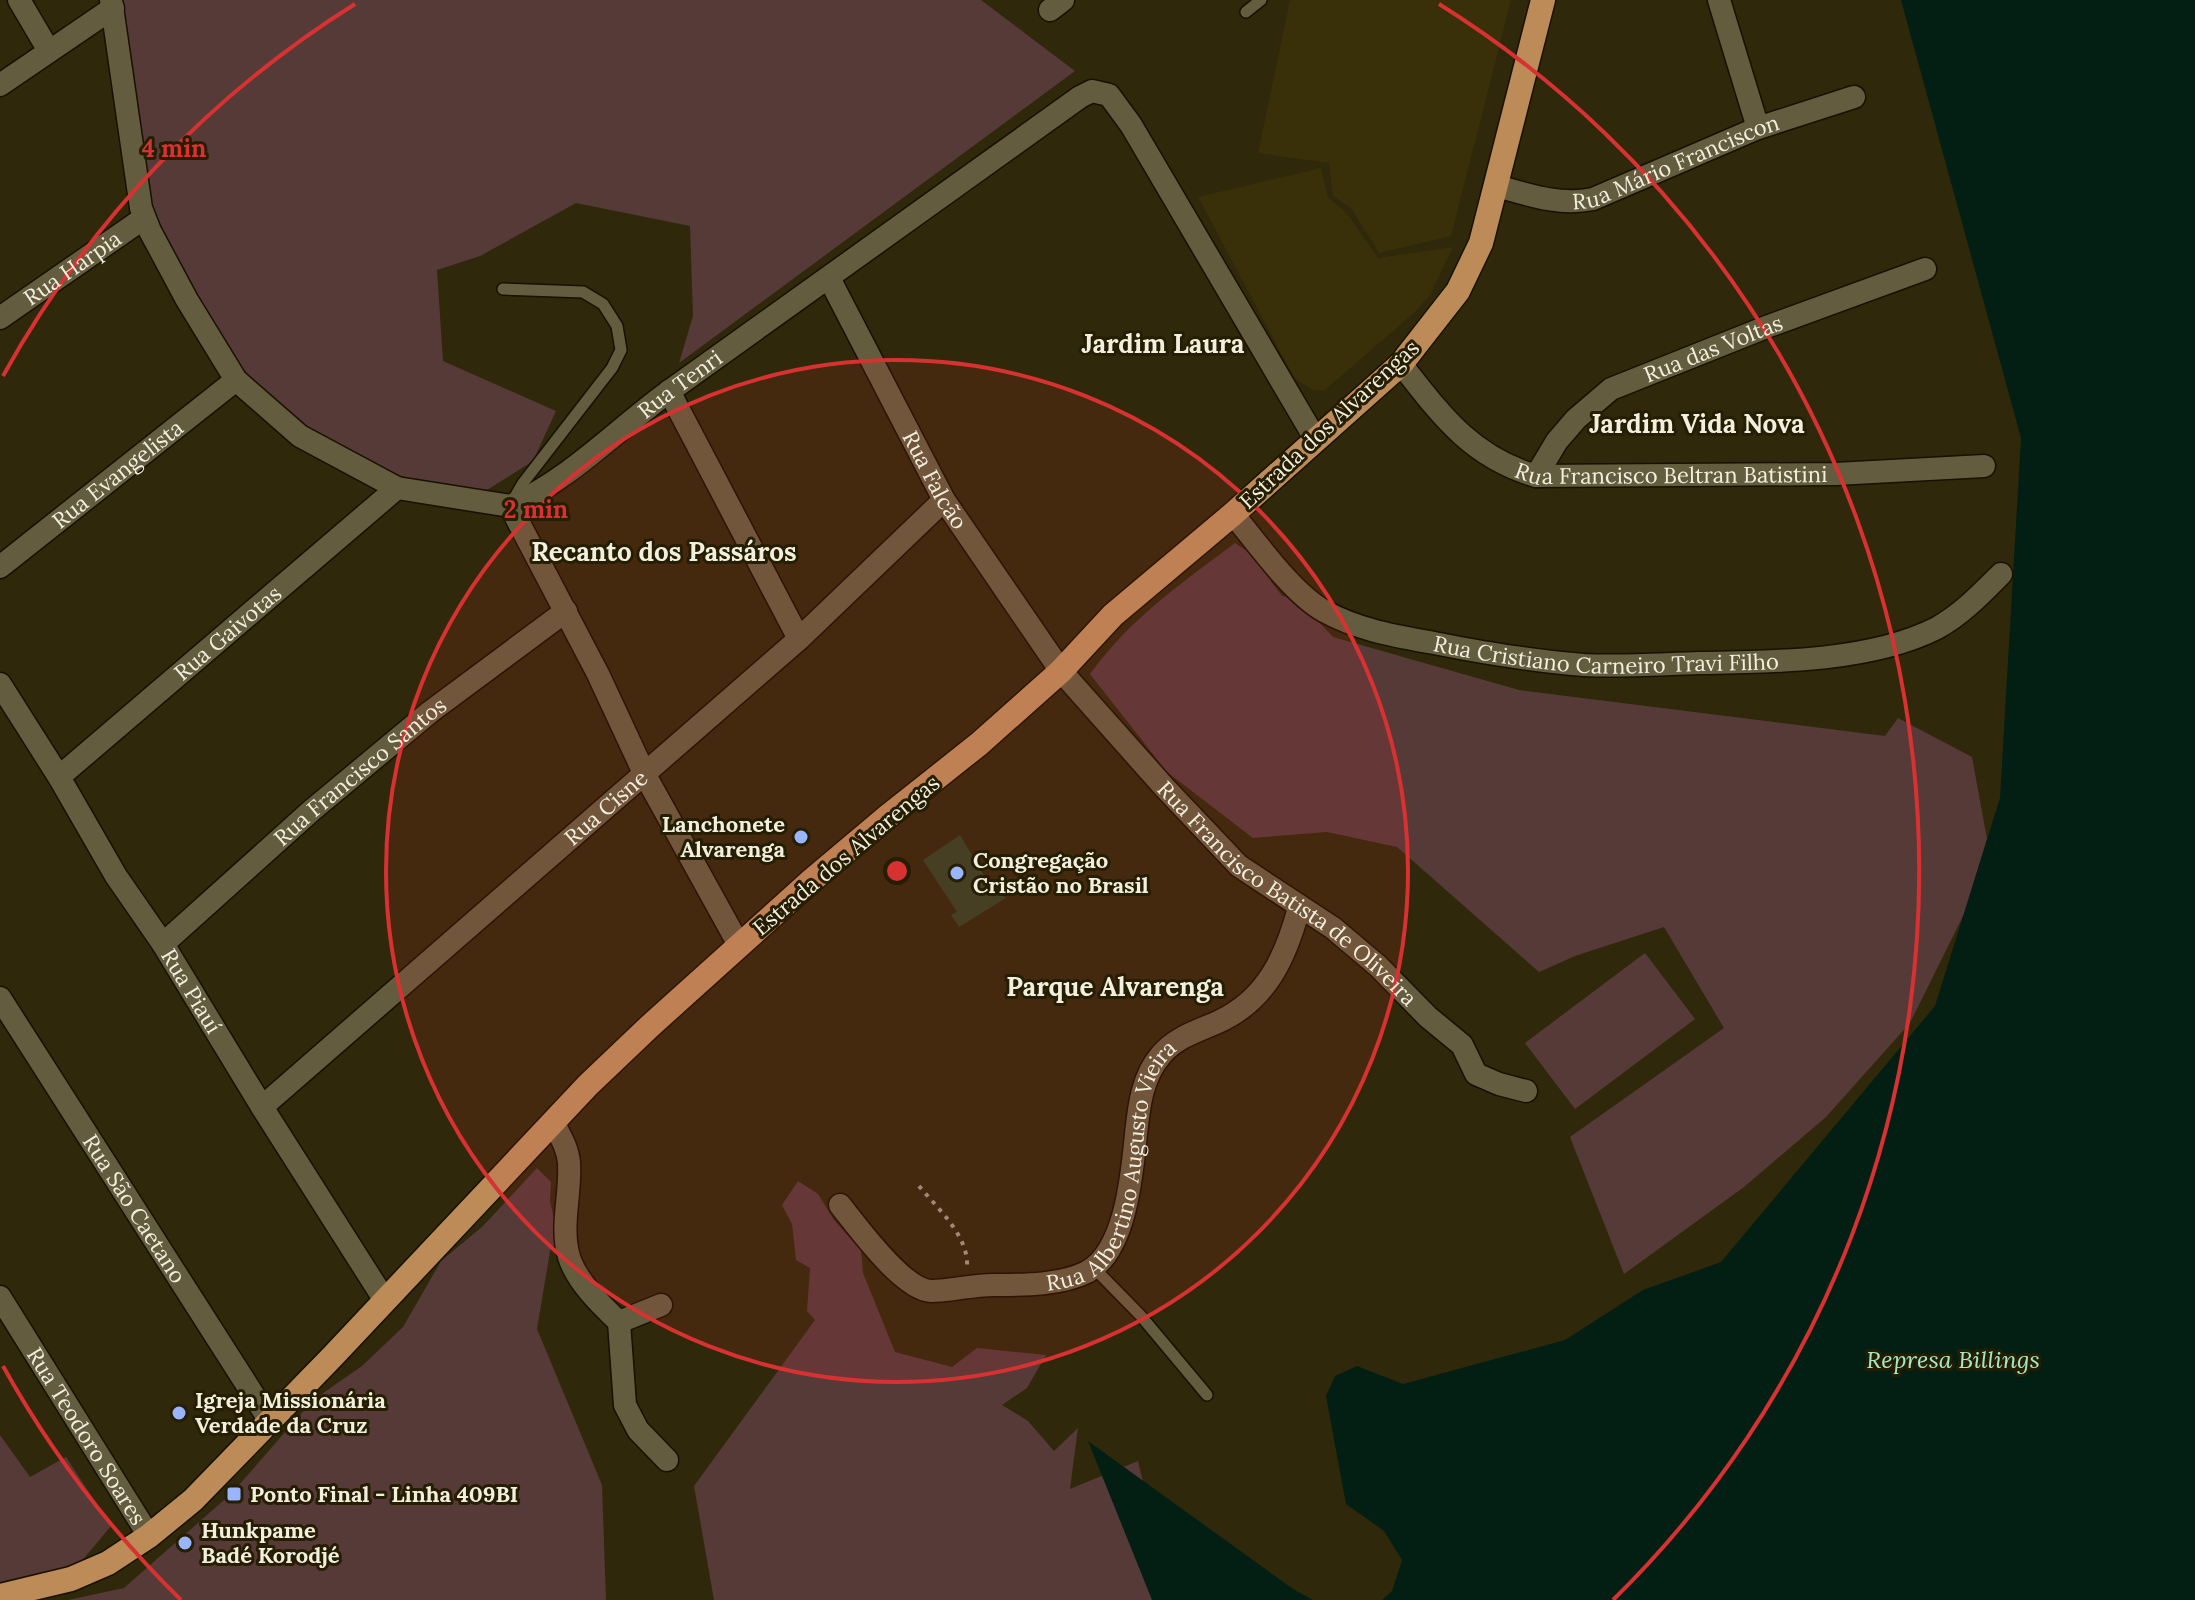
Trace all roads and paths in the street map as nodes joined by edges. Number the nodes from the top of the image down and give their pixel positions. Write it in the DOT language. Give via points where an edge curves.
graph roads {
  1 [pos="19,0"];
  2 [pos="1261,0"];
  3 [pos="1543,0"];
  4 [pos="1719,0"];
  5 [pos="112,4"];
  6 [pos="1246,12"];
  7 [pos="49,51"];
  8 [pos="0,85"];
  9 [pos="1854,97"];
  10 [pos="1758,128"];
  11 [pos="1497,186"];
  12 [pos="144,218"];
  13 [pos="1925,269"];
  14 [pos="829,278"];
  15 [pos="503,289"];
  16 [pos="0,318"];
  17 [pos="1401,364"];
  18 [pos="236,380"];
  19 [pos="669,391"];
  20 [pos="1316,440"];
  21 [pos="1984,466"];
  22 [pos="1536,476"];
  23 [pos="397,488"];
  24 [pos="944,500"];
  25 [pos="510,506"];
  26 [pos="1233,514"];
  27 [pos="0,567"];
  28 [pos="2001,574"];
  29 [pos="566,611"];
  30 [pos="799,639"];
  31 [pos="1061,671"];
  32 [pos="0,684"];
  33 [pos="645,775"];
  34 [pos="59,777"];
  35 [pos="1299,908"];
  36 [pos="163,944"];
  37 [pos="739,945"];
  38 [pos="0,998"];
  39 [pos="1526,1091"];
  40 [pos="262,1107"];
  41 [pos="553,1122"];
  42 [pos="919,1186"];
  43 [pos="840,1205"];
  44 [pos="1094,1268"];
  45 [pos="965,1286"];
  46 [pos="0,1297"];
  47 [pos="384,1299"];
  48 [pos="661,1305"];
  49 [pos="619,1322"];
  50 [pos="1207,1395"];
  51 [pos="270,1421"];
  52 [pos="667,1460"];
  53 [pos="149,1536"];
  54 [pos="0,1596"];
  1 -- 7 [label="street"];
  2 -- 6 [label="lane"];
  3 -- 11 [label="main road, Estrada dos Alvarengas"];
  4 -- 10 [label="street"];
  5 -- 7 [label="street"];
  5 -- 12 [label="street"];
  7 -- 8 [label="street"];
  9 -- 10 [label="street, Rua Mário Franciscon"];
  10 -- 11 [label="street, Rua Mário Franciscon" via="1580,202 1552,201"];
  11 -- 17 [label="main road, Estrada dos Alvarengas" via="1481,243 1458,291"];
  12 -- 16 [label="street, Rua Harpia"];
  12 -- 18 [label="street"];
  13 -- 22 [label="street, Rua das Voltas" via="1611,389 1557,441"];
  14 -- 19 [label="street, Rua Tenri"];
  14 -- 20 [label="street, Rua Tenri" via="1080,97 1101,92 1131,125"];
  14 -- 24 [label="street, Rua Falcão"];
  15 -- 25 [label="lane" via="583,292 603,304 617,326 621,350"];
  17 -- 20 [label="main road, Estrada dos Alvarengas"];
  17 -- 22 [label="street, Rua Francisco Beltran Batistini" via="1475,448"];
  18 -- 23 [label="street" via="300,436"];
  18 -- 27 [label="street, Rua Evangelista"];
  19 -- 25 [label="street, Rua Tenri" via="564,474"];
  19 -- 30 [label="street"];
  20 -- 26 [label="main road, Estrada dos Alvarengas"];
  21 -- 22 [label="street, Rua Francisco Beltran Batistini" via="1836,474"];
  23 -- 25 [label="street"];
  23 -- 34 [label="street, Rua Gaivotas"];
  24 -- 30 [label="street, Rua Cisne"];
  24 -- 31 [label="street, Rua Falcão"];
  25 -- 29 [label="street"];
  26 -- 28 [label="street, Rua Cristiano Carneiro Travi Filho" via="1306,598 1347,621 1371,631 1468,650 1587,665 1786,661 1868,650 1936,628 1965,610"];
  26 -- 31 [label="main road, Estrada dos Alvarengas" via="1113,615"];
  29 -- 33 [label="street"];
  29 -- 36 [label="street, Rua Francisco Santos" via="430,712"];
  30 -- 33 [label="street, Rua Cisne"];
  31 -- 35 [label="street, Rua Francisco Batista de Oliveira" via="1239,866"];
  31 -- 37 [label="main road, Estrada dos Alvarengas"];
  32 -- 34 [label="street, Rua Piauí"];
  33 -- 37 [label="street"];
  33 -- 40 [label="street, Rua Cisne"];
  34 -- 36 [label="street, Rua Piauí"];
  35 -- 39 [label="street, Rua Francisco Batista de Oliveira" via="1378,966 1462,1045 1476,1074"];
  35 -- 44 [label="street, Rua Albertino Augusto Vieira" via="1291,939 1269,982 1221,1021 1177,1041 1150,1071 1141,1093 1120,1227"];
  36 -- 40 [label="street, Rua Piauí"];
  37 -- 41 [label="main road, Estrada dos Alvarengas"];
  38 -- 51 [label="street, Rua São Caetano"];
  40 -- 47 [label="street, Rua Piauí"];
  41 -- 47 [label="main road, Estrada dos Alvarengas"];
  41 -- 49 [label="street" via="569,1162 569,1256 600,1304"];
  42 -- 45 [label="path" via="963,1241"];
  43 -- 45 [label="street, Rua Albertino Augusto Vieira" via="919,1289"];
  44 -- 45 [label="street, Rua Albertino Augusto Vieira" via="1067,1279"];
  44 -- 50 [label="lane"];
  46 -- 53 [label="street, Rua Teodoro Soares"];
  47 -- 51 [label="main road, Estrada dos Alvarengas"];
  48 -- 49 [label="street"];
  49 -- 52 [label="street" via="625,1405 638,1430"];
  51 -- 53 [label="main road, Estrada dos Alvarengas" via="193,1500"];
  53 -- 54 [label="main road, Estrada dos Alvarengas" via="71,1579"];
}
